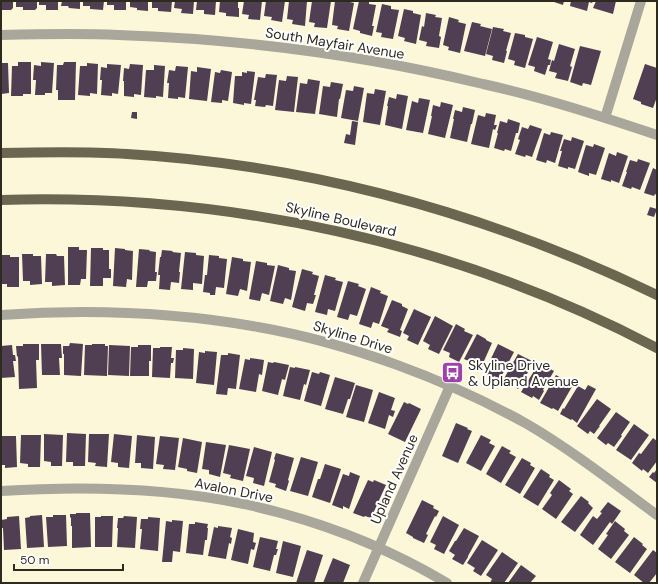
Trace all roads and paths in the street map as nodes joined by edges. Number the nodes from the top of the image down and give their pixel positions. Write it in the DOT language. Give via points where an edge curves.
graph roads {
  1 [pos="641,1"];
  2 [pos="1,35"];
  3 [pos="605,118"];
  4 [pos="657,135"];
  5 [pos="1,153"];
  6 [pos="1,200"];
  7 [pos="657,295"];
  8 [pos="1,315"];
  9 [pos="657,348"];
  10 [pos="450,386"];
  11 [pos="1,491"];
  12 [pos="657,516"];
  13 [pos="379,548"];
  14 [pos="363,583"];
  15 [pos="447,583"];
  1 -- 3 [label="street"];
  2 -- 3 [label="street, South Mayfair Avenue" via="183,38 306,50 425,70 542,99"];
  3 -- 4 [label="street, South Mayfair Avenue"];
  5 -- 7 [label="main road" via="96,153 192,159 281,172 351,186 414,202 507,231 597,267"];
  6 -- 9 [label="main road, Skyline Boulevard" via="91,200 165,204 250,214 347,233 416,251 502,279 563,303"];
  8 -- 10 [label="street, Skyline Drive" via="140,314 259,327 338,346"];
  10 -- 12 [label="street, Skyline Drive" via="491,405 561,445"];
  10 -- 13 [label="street, Upland Avenue"];
  11 -- 13 [label="street, Avalon Drive" via="100,489 205,497 300,519"];
  13 -- 14 [label="street, Upland Avenue"];
  13 -- 15 [label="street, Avalon Drive"];
}
